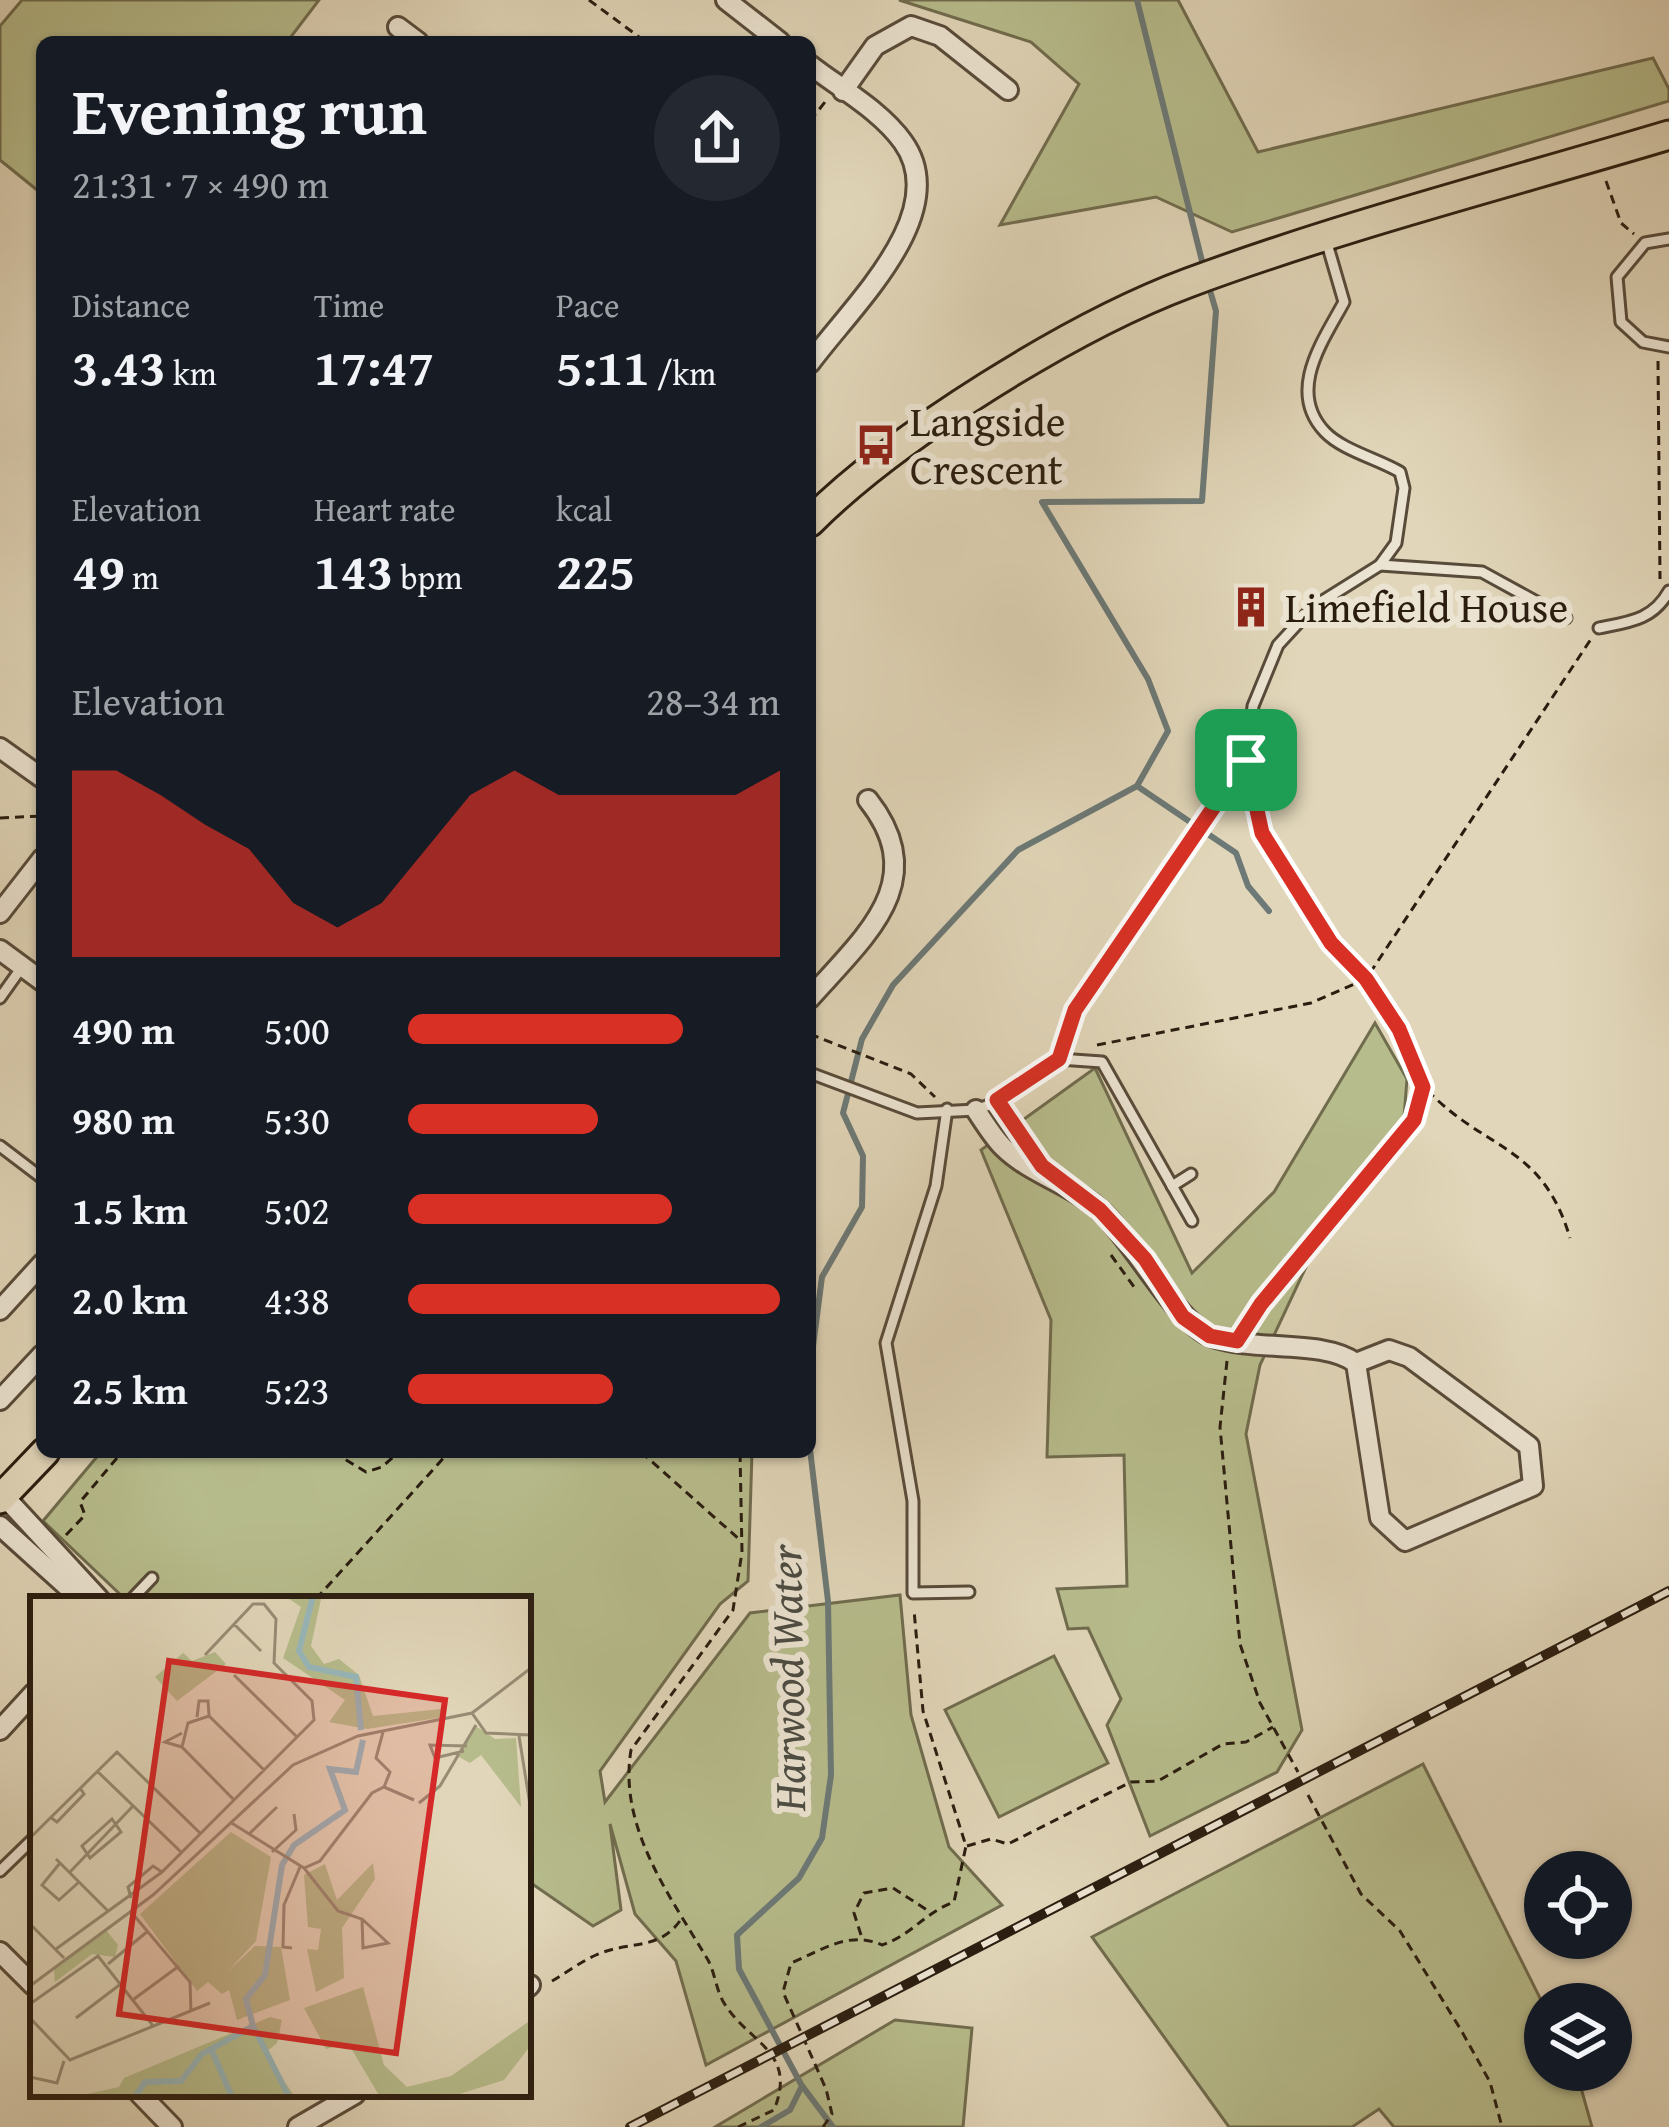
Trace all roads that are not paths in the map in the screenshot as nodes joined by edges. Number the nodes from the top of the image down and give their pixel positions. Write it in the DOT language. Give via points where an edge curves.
graph roads {
  1 [pos="726,0"];
  2 [pos="398,27"];
  3 [pos="410,36"];
  4 [pos="772,36"];
  5 [pos="816,70"];
  6 [pos="840,89"];
  7 [pos="1008,90"];
  8 [pos="1669,135"];
  9 [pos="1669,239"];
  10 [pos="1326,240"];
  11 [pos="818,336"];
  12 [pos="1663,348"];
  13 [pos="816,510"];
  14 [pos="1380,565"];
  15 [pos="1669,591"];
  16 [pos="1566,618"];
  17 [pos="1599,628"];
  18 [pos="0,748"];
  19 [pos="36,774"];
  20 [pos="868,800"];
  21 [pos="906,812"];
  22 [pos="885,821"];
  23 [pos="36,868"];
  24 [pos="0,913"];
  25 [pos="0,950"];
  26 [pos="22,967"];
  27 [pos="36,977"];
  28 [pos="816,990"];
  29 [pos="0,998"];
  30 [pos="1061,1055"];
  31 [pos="816,1075"];
  32 [pos="947,1109"];
  33 [pos="976,1110"];
  34 [pos="0,1145"];
  35 [pos="36,1173"];
  36 [pos="1191,1174"];
  37 [pos="1172,1186"];
  38 [pos="1192,1221"];
  39 [pos="36,1271"];
  40 [pos="0,1310"];
  41 [pos="36,1361"];
  42 [pos="1356,1363"];
  43 [pos="0,1400"];
  44 [pos="39,1458"];
  45 [pos="2,1497"];
  46 [pos="0,1526"];
  47 [pos="152,1578"];
  48 [pos="969,1592"];
  49 [pos="78,1596"];
  50 [pos="96,1596"];
  51 [pos="135,1596"];
  52 [pos="30,1697"];
  53 [pos="0,1730"];
  54 [pos="30,1842"];
  55 [pos="0,1871"];
  56 [pos="0,1952"];
  57 [pos="30,1982"];
  58 [pos="143,2097"];
  59 [pos="350,2097"];
  60 [pos="172,2127"];
  61 [pos="298,2127"];
  1 -- 4 [label="street"];
  2 -- 3 [label="street"];
  5 -- 6 [label="street"];
  6 -- 7 [label="street" via="875,46 911,26 940,36"];
  6 -- 11 [label="street" via="905,145 920,191 911,226"];
  8 -- 10 [label="main road"];
  9 -- 12 [label="lane" via="1645,243 1617,277 1621,322"];
  10 -- 13 [label="main road" via="1185,284 1091,328 941,418"];
  10 -- 14 [label="lane" via="1344,302 1310,365 1308,400 1325,433 1400,472 1396,543"];
  14 -- 16 [label="lane" via="1482,572"];
  14 -- 30 [label="lane" via="1313,608 1278,645 1253,706 1246,760 1075,1010"];
  15 -- 17 [label="lane" via="1641,620"];
  18 -- 19 [label="street"];
  20 -- 22 [label="street"];
  21 -- 22 [label="street"];
  22 -- 28 [label="street" via="898,851 895,890"];
  23 -- 24 [label="street"];
  25 -- 26 [label="street"];
  26 -- 27 [label="street"];
  26 -- 29 [label="lane"];
  30 -- 33 [label="lane"];
  30 -- 37 [label="lane" via="1102,1063"];
  31 -- 32 [label="lane" via="917,1113"];
  32 -- 33 [label="lane"];
  32 -- 48 [label="lane" via="936,1186 886,1343 914,1502 913,1593"];
  33 -- 42 [label="street" via="1004,1149 1100,1210 1183,1317 1210,1336 1330,1350"];
  34 -- 35 [label="lane"];
  36 -- 37 [label="lane"];
  37 -- 38 [label="lane"];
  39 -- 40 [label="street"];
  41 -- 43 [label="street"];
  42 -- 42 [label="street" via="1379,1518 1392,1534 1405,1541 1429,1535 1533,1486 1529,1447 1409,1357 1389,1350"];
  44 -- 45 [label="main road"];
  45 -- 50 [label="street"];
  46 -- 49 [label="street"];
  47 -- 51 [label="lane"];
  52 -- 53 [label="street"];
  54 -- 55 [label="lane"];
  56 -- 57 [label="street"];
  58 -- 60 [label="street"];
  59 -- 61 [label="street"];
}
